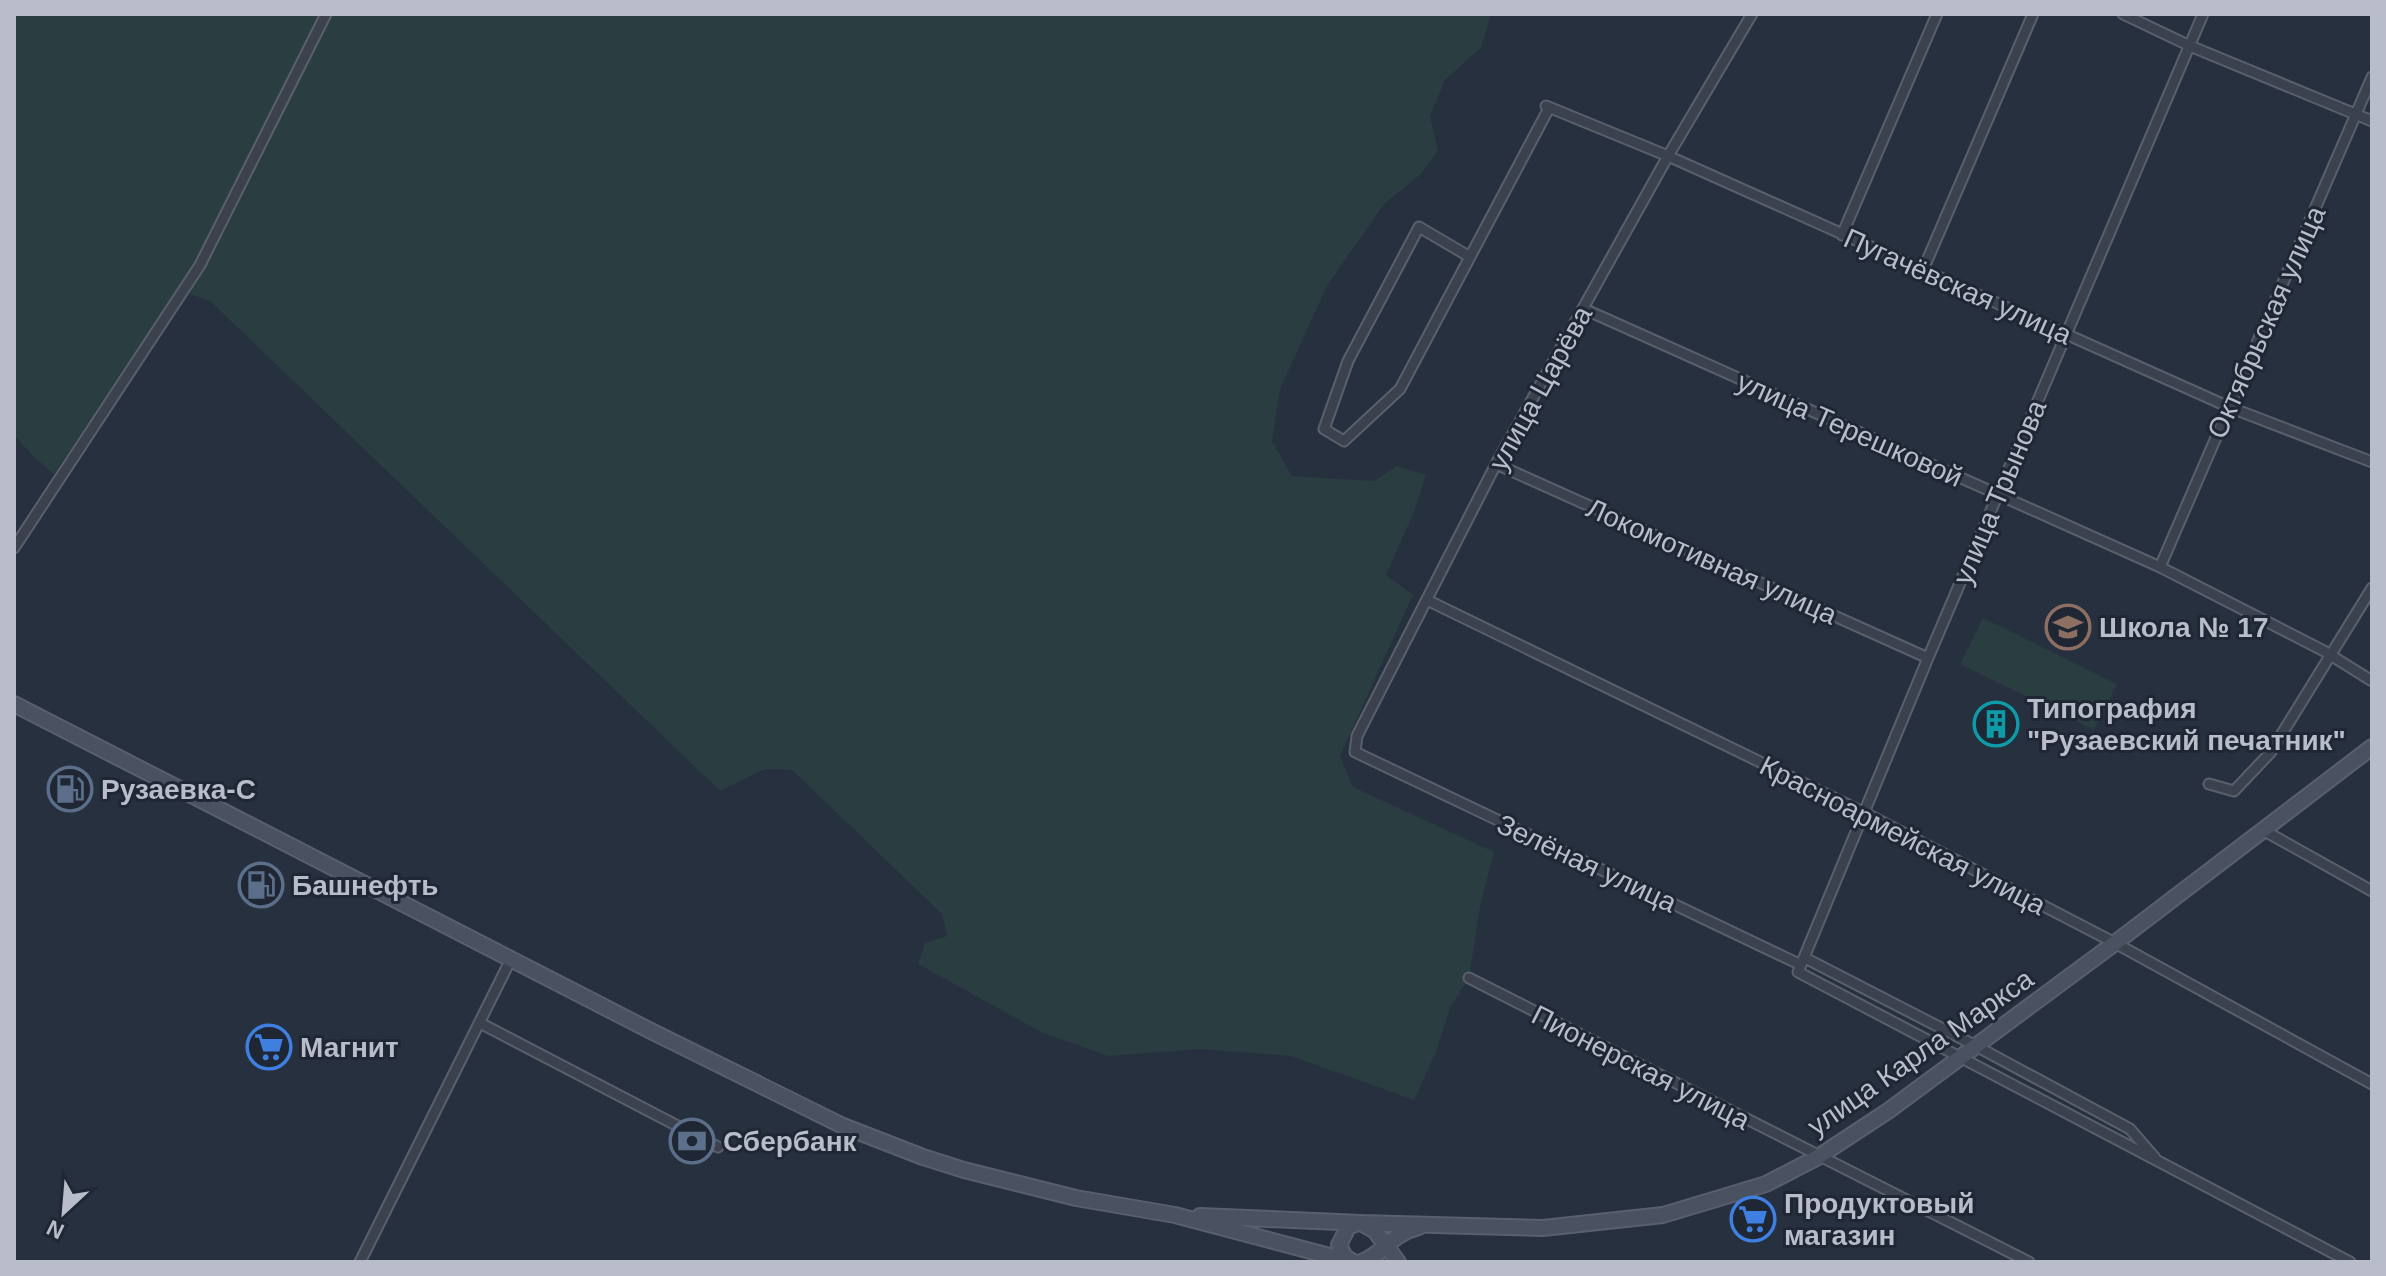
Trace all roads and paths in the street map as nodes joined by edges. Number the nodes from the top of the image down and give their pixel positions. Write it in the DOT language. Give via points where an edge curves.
graph roads {
  1 [pos="326,14"];
  2 [pos="1752,14"];
  3 [pos="1937,14"];
  4 [pos="2033,14"];
  5 [pos="2123,14"];
  6 [pos="2203,14"];
  7 [pos="2190,46"];
  8 [pos="2372,77"];
  9 [pos="2357,115"];
  10 [pos="2372,121"];
  11 [pos="1668,156"];
  12 [pos="1842,235"];
  13 [pos="1470,257"];
  14 [pos="1923,270"];
  15 [pos="1584,309"];
  16 [pos="2067,334"];
  17 [pos="2229,407"];
  18 [pos="2372,462"];
  19 [pos="1496,464"];
  20 [pos="1998,495"];
  21 [pos="14,548"];
  22 [pos="2160,567"];
  23 [pos="2372,588"];
  24 [pos="1427,600"];
  25 [pos="2329,657"];
  26 [pos="1928,658"];
  27 [pos="2372,681"];
  28 [pos="14,704"];
  29 [pos="2372,747"];
  30 [pos="1373,762"];
  31 [pos="2209,784"];
  32 [pos="1865,813"];
  33 [pos="2263,830"];
  34 [pos="2372,891"];
  35 [pos="2115,943"];
  36 [pos="511,959"];
  37 [pos="1801,965"];
  38 [pos="1469,978"];
  39 [pos="480,1023"];
  40 [pos="1976,1046"];
  41 [pos="1962,1057"];
  42 [pos="2372,1084"];
  43 [pos="718,1147"];
  44 [pos="1818,1157"];
  45 [pos="2160,1164"];
  46 [pos="1175,1215"];
  47 [pos="1360,1222"];
  48 [pos="1427,1225"];
  49 [pos="1381,1241"];
  50 [pos="1367,1259"];
  51 [pos="360,1262"];
  52 [pos="1353,1262"];
  53 [pos="1398,1262"];
  54 [pos="2029,1262"];
  55 [pos="2350,1262"];
  1 -- 21 [label="street" via="200,265"];
  2 -- 11 [label="street, улица Царёва"];
  3 -- 12 [label="street"];
  4 -- 14 [label="street"];
  5 -- 7 [label="street"];
  6 -- 7 [label="street, улица Трынова"];
  7 -- 9 [label="street"];
  7 -- 16 [label="street, улица Трынова"];
  8 -- 9 [label="street, Октябрьская улица"];
  9 -- 10 [label="street"];
  9 -- 17 [label="street, Октябрьская улица"];
  11 -- 12 [label="street, Пугачёвская улица"];
  11 -- 13 [label="street, Пугачёвская улица" via="1547,107"];
  11 -- 15 [label="street, улица Царёва"];
  12 -- 14 [label="street, Пугачёвская улица"];
  13 -- 13 [label="street" via="1400,389 1344,441 1324,429 1348,361 1419,227"];
  14 -- 16 [label="street, Пугачёвская улица"];
  15 -- 19 [label="street, улица Царёва"];
  15 -- 20 [label="street, улица Терешковой"];
  16 -- 17 [label="street, Пугачёвская улица"];
  16 -- 20 [label="street, улица Трынова"];
  17 -- 18 [label="street, Пугачёвская улица"];
  17 -- 22 [label="street, Октябрьская улица"];
  19 -- 24 [label="street, улица Царёва"];
  19 -- 26 [label="street, Локомотивная улица"];
  20 -- 22 [label="street, улица Терешковой"];
  20 -- 26 [label="street, улица Трынова"];
  22 -- 25 [label="street, улица Терешковой"];
  23 -- 25 [label="street"];
  24 -- 30 [label="street, улица Царёва" via="1357,736 1355,752"];
  24 -- 32 [label="street, Красноармейская улица"];
  25 -- 27 [label="street, улица Терешковой"];
  25 -- 31 [label="street" via="2270,753 2234,791"];
  26 -- 32 [label="street, улица Трынова"];
  28 -- 36 [label="main road"];
  29 -- 33 [label="main road, улица Карла Маркса"];
  30 -- 37 [label="street, Зелёная улица"];
  32 -- 35 [label="street, Красноармейская улица"];
  32 -- 37 [label="street, улица Трынова"];
  33 -- 34 [label="street"];
  33 -- 35 [label="main road, улица Карла Маркса"];
  35 -- 40 [label="main road, улица Карла Маркса"];
  35 -- 42 [label="street, Красноармейская улица"];
  36 -- 39 [label="street"];
  36 -- 46 [label="main road" via="786,1099 897,1147 1028,1187"];
  37 -- 40 [label="street, Зелёная улица"];
  37 -- 41 [label="street, Зелёная улица"];
  38 -- 44 [label="street, Пионерская улица"];
  39 -- 43 [label="street"];
  39 -- 51 [label="street"];
  40 -- 41 [label="main road, улица Карла Маркса"];
  40 -- 45 [label="street, Зелёная улица" via="2130,1129"];
  41 -- 44 [label="main road, улица Карла Маркса"];
  41 -- 45 [label="street, Зелёная улица"];
  44 -- 48 [label="main road, улица Карла Маркса" via="1766,1184 1663,1215 1543,1228"];
  44 -- 54 [label="street, Пионерская улица"];
  45 -- 55 [label="street, Зелёная улица"];
  46 -- 47 [label="main road, улица Карла Маркса"];
  46 -- 52 [label="main road"];
  47 -- 48 [label="main road, улица Карла Маркса"];
  47 -- 49 [label="main road"];
  47 -- 52 [label="main road" via="1340,1239 1341,1251"];
  48 -- 49 [label="main road, улица Карла Маркса"];
  49 -- 50 [label="main road"];
  49 -- 53 [label="main road"];
}
